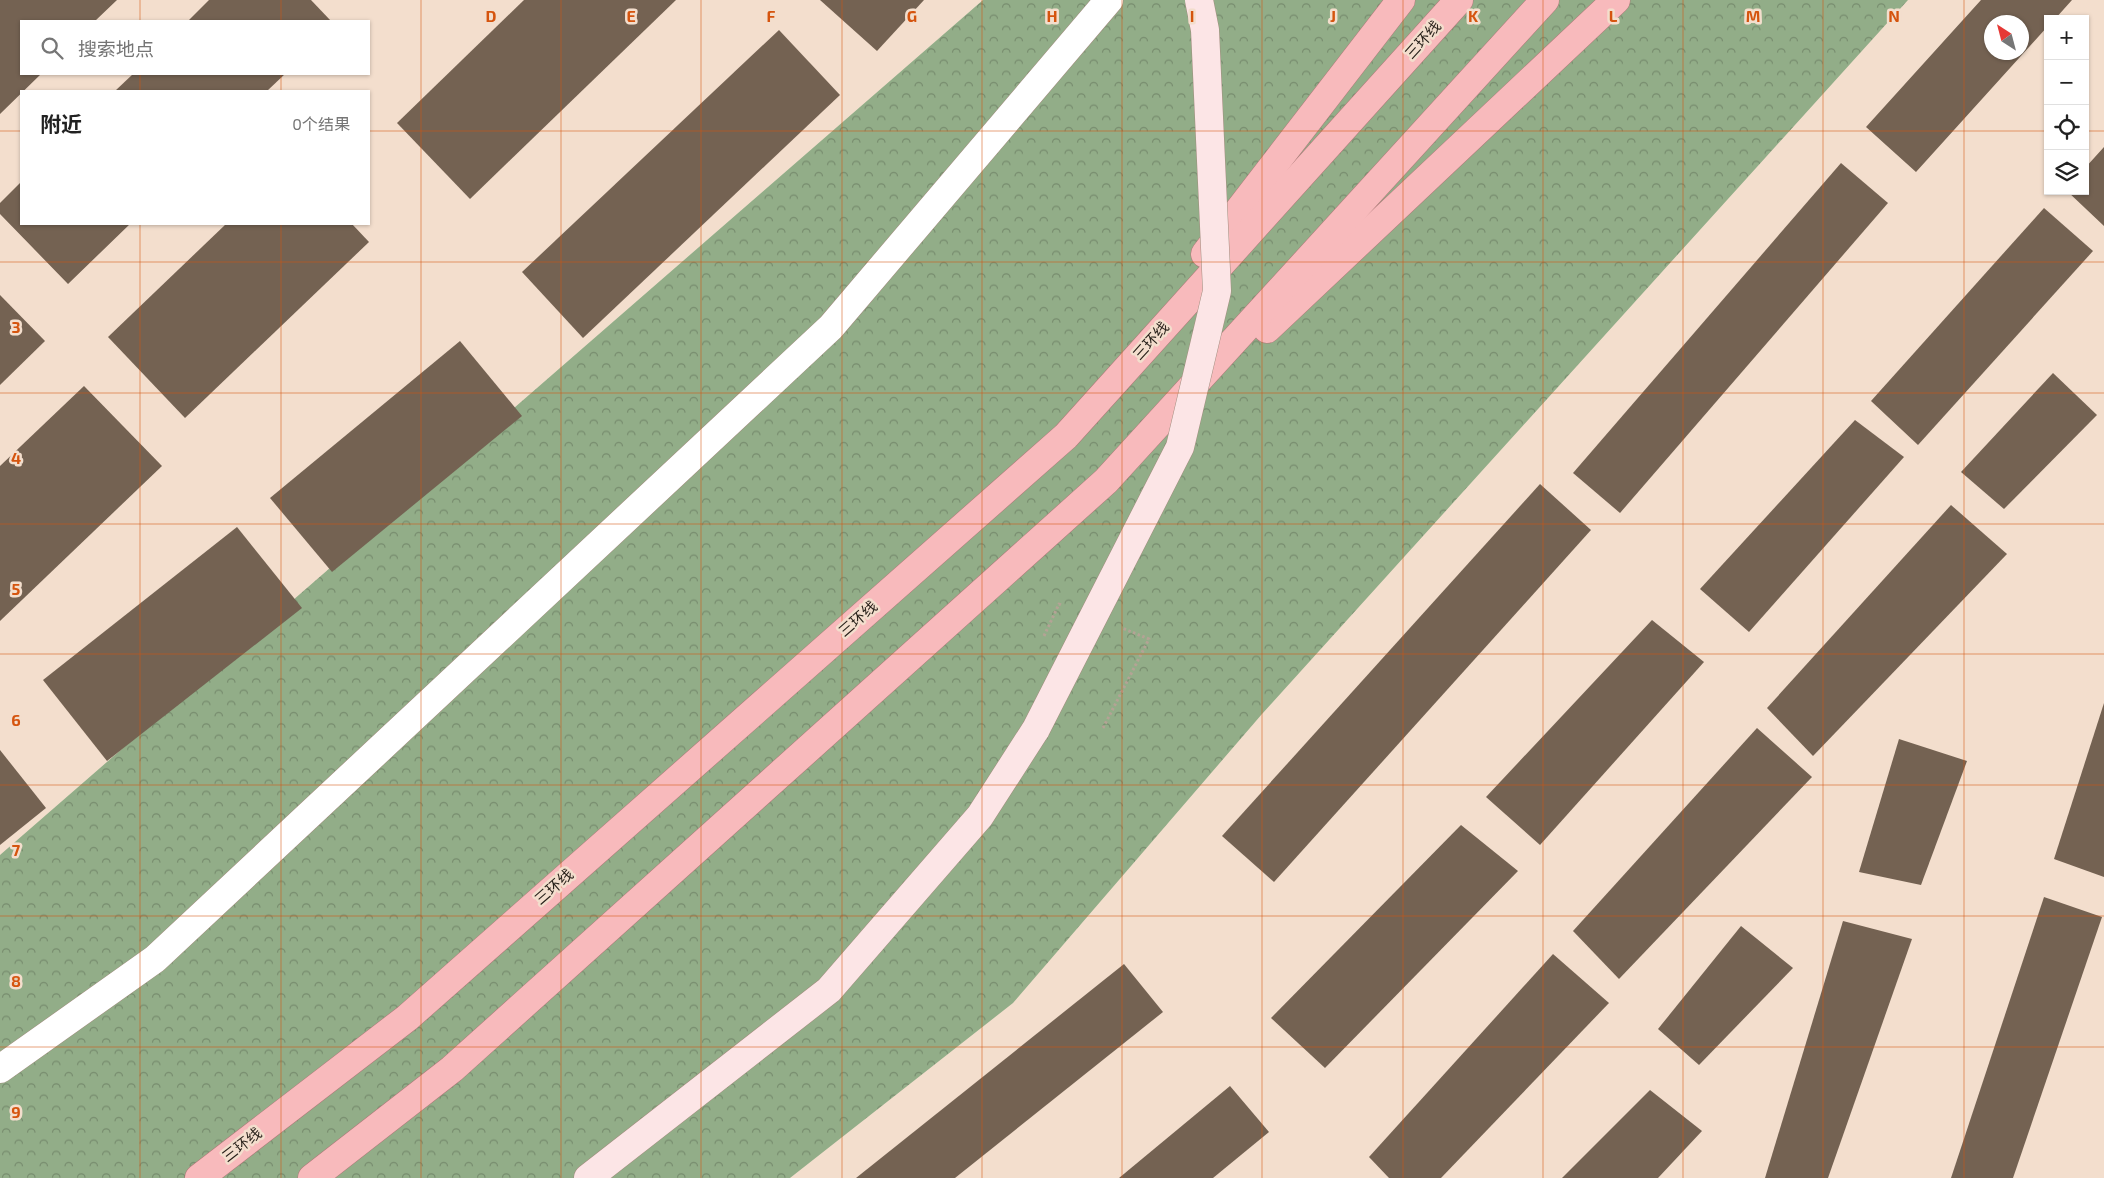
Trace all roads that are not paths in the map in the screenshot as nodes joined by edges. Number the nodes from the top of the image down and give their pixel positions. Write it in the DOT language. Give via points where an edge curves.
graph roads {
  1 [pos="1109,0"];
  2 [pos="1199,0"];
  3 [pos="1401,0"];
  4 [pos="1459,0"];
  5 [pos="1545,0"];
  6 [pos="1616,0"];
  7 [pos="1066,436"];
  8 [pos="1106,481"];
  9 [pos="0,1069"];
  10 [pos="199,1178"];
  11 [pos="312,1178"];
  12 [pos="588,1178"];
  1 -- 9 [label="street" via="831,327 155,959"];
  2 -- 12 [label="main road, bridge" via="1205,30 1217,291 1180,447 1036,729 980,816 830,990"];
  3 -- 7 [label="highway"];
  4 -- 7 [label="highway, 三环线"];
  5 -- 8 [label="highway"];
  6 -- 8 [label="highway"];
  7 -- 10 [label="highway, 三环线" via="407,1018"];
  8 -- 11 [label="highway" via="452,1069"];
}
